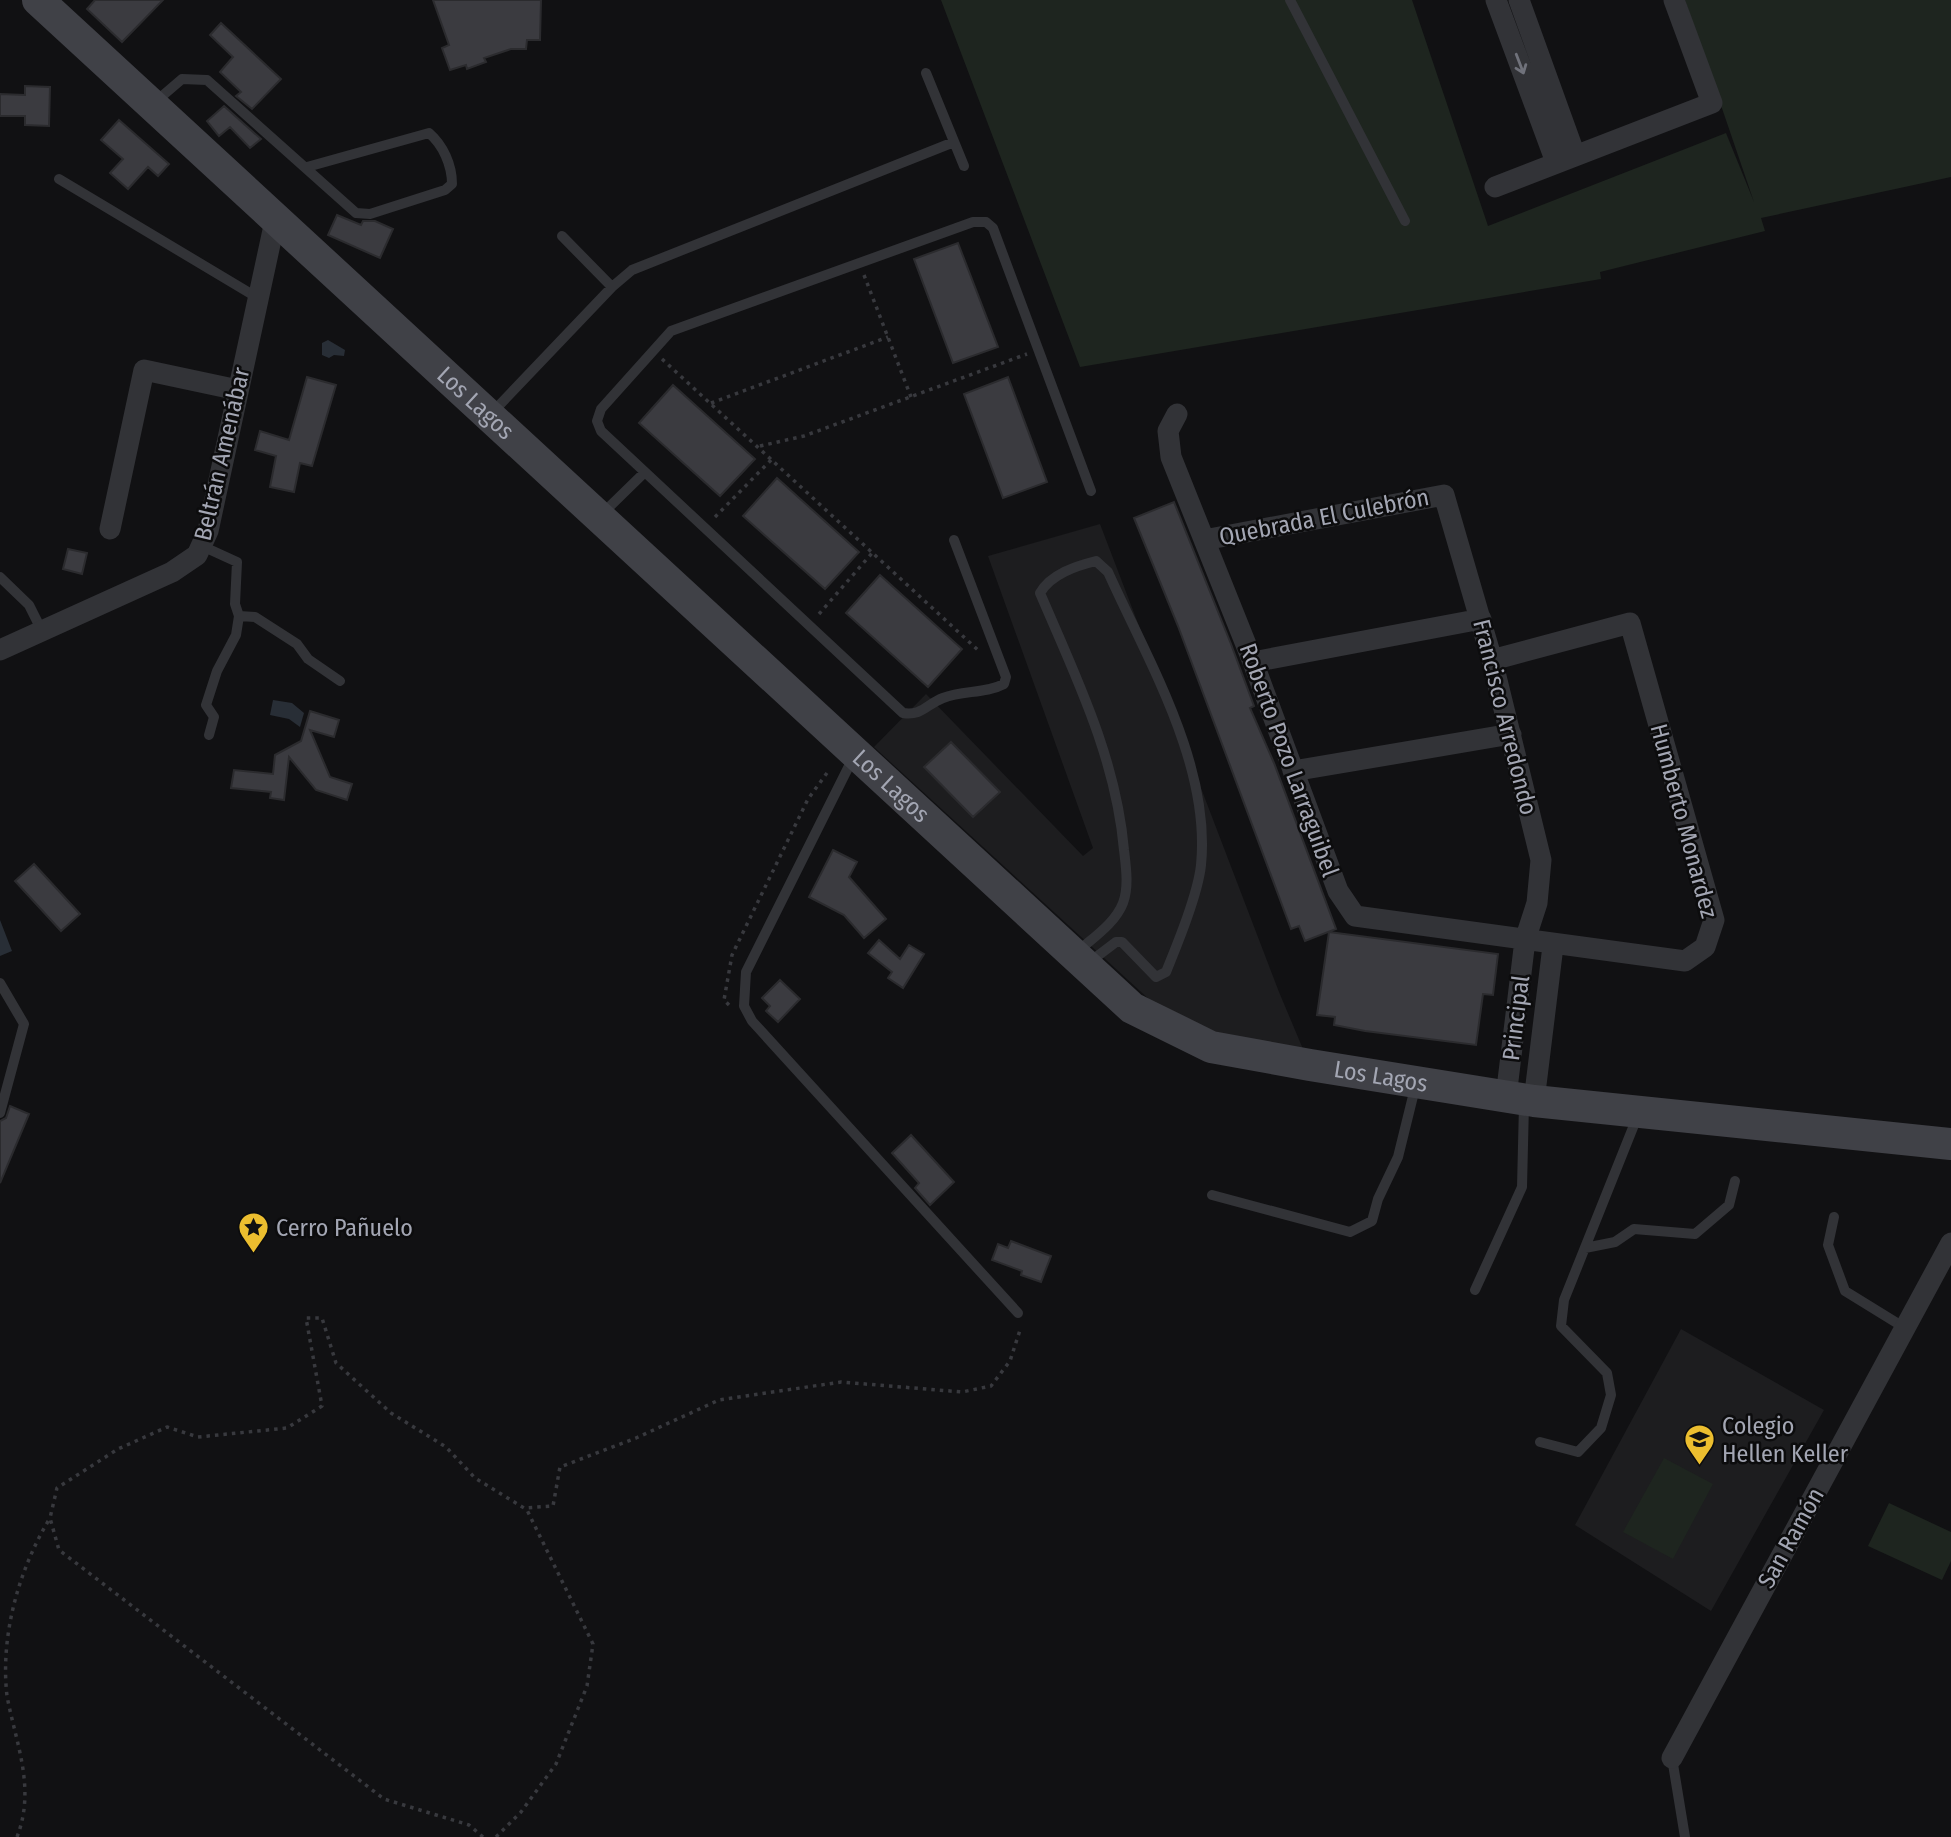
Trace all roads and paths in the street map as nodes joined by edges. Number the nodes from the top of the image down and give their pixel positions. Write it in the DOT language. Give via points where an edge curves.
graph roads {
  1 [pos="38,0"];
  2 [pos="1290,0"];
  3 [pos="1496,0"];
  4 [pos="1519,0"];
  5 [pos="1674,0"];
  6 [pos="926,73"];
  7 [pos="151,106"];
  8 [pos="954,142"];
  9 [pos="1565,158"];
  10 [pos="964,166"];
  11 [pos="307,167"];
  12 [pos="60,179"];
  13 [pos="1494,187"];
  14 [pos="275,221"];
  15 [pos="1405,221"];
  16 [pos="562,236"];
  17 [pos="860,263"];
  18 [pos="612,287"];
  19 [pos="258,298"];
  20 [pos="888,337"];
  21 [pos="1038,349"];
  22 [pos="653,351"];
  23 [pos="238,390"];
  24 [pos="911,397"];
  25 [pos="712,403"];
  26 [pos="1177,414"];
  27 [pos="488,417"];
  28 [pos="758,446"];
  29 [pos="772,458"];
  30 [pos="645,472"];
  31 [pos="1091,491"];
  32 [pos="1444,495"];
  33 [pos="598,518"];
  34 [pos="705,528"];
  35 [pos="110,529"];
  36 [pos="954,540"];
  37 [pos="1204,540"];
  38 [pos="202,546"];
  39 [pos="873,552"];
  40 [pos="0,577"];
  41 [pos="239,616"];
  42 [pos="1481,619"];
  43 [pos="809,625"];
  44 [pos="42,631"];
  45 [pos="0,650"];
  46 [pos="997,653"];
  47 [pos="1492,660"];
  48 [pos="1254,662"];
  49 [pos="340,681"];
  50 [pos="1511,734"];
  51 [pos="209,735"];
  52 [pos="850,751"];
  53 [pos="1293,771"];
  54 [pos="1525,940"];
  55 [pos="1553,946"];
  56 [pos="1081,959"];
  57 [pos="0,983"];
  58 [pos="734,1010"];
  59 [pos="1416,1082"];
  60 [pos="1522,1099"];
  61 [pos="1639,1112"];
  62 [pos="0,1113"];
  63 [pos="1951,1144"];
  64 [pos="1735,1181"];
  65 [pos="1212,1195"];
  66 [pos="1834,1217"];
  67 [pos="1951,1244"];
  68 [pos="1585,1248"];
  69 [pos="1475,1290"];
  70 [pos="1015,1316"];
  71 [pos="1905,1328"];
  72 [pos="1540,1442"];
  73 [pos="526,1508"];
  74 [pos="50,1518"];
  75 [pos="0,1634"];
  76 [pos="5,1637"];
  77 [pos="1672,1758"];
  78 [pos="17,1837"];
  79 [pos="483,1837"];
  80 [pos="496,1837"];
  81 [pos="1685,1837"];
  1 -- 7 [label="main road, Los Lagos"];
  2 -- 15 [label="lane"];
  3 -- 9 [label="street, one-way"];
  4 -- 9 [label="street"];
  5 -- 9 [label="street" via="1712,103"];
  6 -- 8 [label="lane"];
  7 -- 11 [label="lane" via="182,79 207,80"];
  7 -- 14 [label="main road, Los Lagos"];
  8 -- 10 [label="lane"];
  8 -- 18 [label="lane" via="651,261"];
  9 -- 13 [label="street"];
  11 -- 11 [label="lane" via="429,133 439,142 452,184 370,214 356,213"];
  12 -- 19 [label="lane"];
  14 -- 19 [label="street, Beltrán Amenábar"];
  14 -- 27 [label="main road, Los Lagos"];
  16 -- 18 [label="lane"];
  17 -- 20 [label="path"];
  17 -- 21 [label="lane" via="973,222 986,222 993,228"];
  17 -- 22 [label="lane" via="671,331"];
  18 -- 27 [label="lane"];
  19 -- 23 [label="street, Beltrán Amenábar"];
  20 -- 24 [label="path"];
  20 -- 25 [label="path"];
  21 -- 24 [label="path"];
  21 -- 31 [label="lane"];
  22 -- 25 [label="path"];
  22 -- 30 [label="lane" via="601,409 597,421"];
  23 -- 35 [label="street" via="144,370"];
  23 -- 38 [label="street, Beltrán Amenábar"];
  24 -- 28 [label="path" via="804,436"];
  25 -- 28 [label="path"];
  26 -- 37 [label="street, Roberto Pozo Larraguibel" via="1168,431 1171,457"];
  27 -- 33 [label="main road, Los Lagos"];
  28 -- 29 [label="path"];
  29 -- 34 [label="path"];
  29 -- 39 [label="path"];
  30 -- 33 [label="lane"];
  30 -- 34 [label="lane"];
  32 -- 37 [label="street, Quebrada El Culebrón"];
  32 -- 42 [label="street, Francisco Arredondo"];
  33 -- 52 [label="main road, Los Lagos"];
  34 -- 43 [label="lane"];
  36 -- 46 [label="lane"];
  37 -- 48 [label="street, Roberto Pozo Larraguibel"];
  38 -- 41 [label="lane" via="237,562 235,604"];
  38 -- 44 [label="street, Beltrán Amenábar" via="173,572"];
  39 -- 43 [label="path"];
  39 -- 46 [label="path" via="984,656"];
  40 -- 44 [label="lane" via="20,594"];
  41 -- 49 [label="lane" via="255,617 298,644 308,659"];
  41 -- 51 [label="lane" via="236,635 206,705 214,717"];
  42 -- 47 [label="street, Francisco Arredondo"];
  42 -- 48 [label="street"];
  43 -- 46 [label="lane" via="903,713 913,715 946,696 994,690 1004,684"];
  44 -- 45 [label="street, Beltrán Amenábar"];
  47 -- 50 [label="street, Francisco Arredondo"];
  47 -- 55 [label="street, Humberto Monardez" via="1630,622 1714,920 1705,947 1685,961"];
  48 -- 53 [label="street, Roberto Pozo Larraguibel"];
  50 -- 53 [label="street"];
  50 -- 54 [label="street, Francisco Arredondo" via="1541,860 1537,903"];
  52 -- 56 [label="main road, Los Lagos"];
  52 -- 58 [label="path" via="808,799 732,956 724,1000"];
  52 -- 70 [label="lane" via="746,972 744,1006 752,1021"];
  53 -- 54 [label="street, Roberto Pozo Larraguibel" via="1338,891 1355,916"];
  54 -- 55 [label="street, Roberto Pozo Larraguibel"];
  54 -- 60 [label="street, Principal"];
  55 -- 60 [label="street, Principal"];
  56 -- 56 [label="lane" via="1122,942 1156,976 1166,972 1201,869 1202,849 1188,750 1108,572 1096,561 1046,582 1040,593 1101,738 1122,829 1123,903"];
  56 -- 59 [label="main road, Los Lagos" via="1132,1008 1211,1047"];
  57 -- 62 [label="lane" via="24,1024"];
  59 -- 60 [label="main road, Los Lagos"];
  59 -- 65 [label="lane" via="1398,1157 1372,1221 1350,1232"];
  60 -- 61 [label="main road, Los Lagos"];
  60 -- 69 [label="lane" via="1522,1187"];
  61 -- 63 [label="main road, Los Lagos"];
  61 -- 68 [label="lane"];
  64 -- 68 [label="lane" via="1729,1205 1695,1234 1634,1229 1615,1242"];
  66 -- 71 [label="lane" via="1828,1245 1845,1291"];
  67 -- 71 [label="street, San Ramón"];
  68 -- 72 [label="lane" via="1564,1300 1561,1326 1607,1373 1611,1395 1601,1428 1578,1451"];
  70 -- 73 [label="path" via="1022,1328 1010,1361 992,1386 962,1392 841,1382 719,1400 560,1467 553,1506"];
  71 -- 77 [label="street, San Ramón"];
  73 -- 74 [label="path" via="475,1478 446,1447 391,1413 336,1363 322,1318 306,1318 322,1406 287,1429 198,1437 167,1427 118,1449 57,1488"];
  73 -- 80 [label="path" via="593,1644 587,1686 556,1764"];
  74 -- 76 [label="path" via="29,1553"];
  74 -- 79 [label="path" via="59,1550 384,1798 468,1825"];
  75 -- 76 [label="path"];
  76 -- 78 [label="path" via="7,1696 25,1768"];
  77 -- 81 [label="lane"];
}
